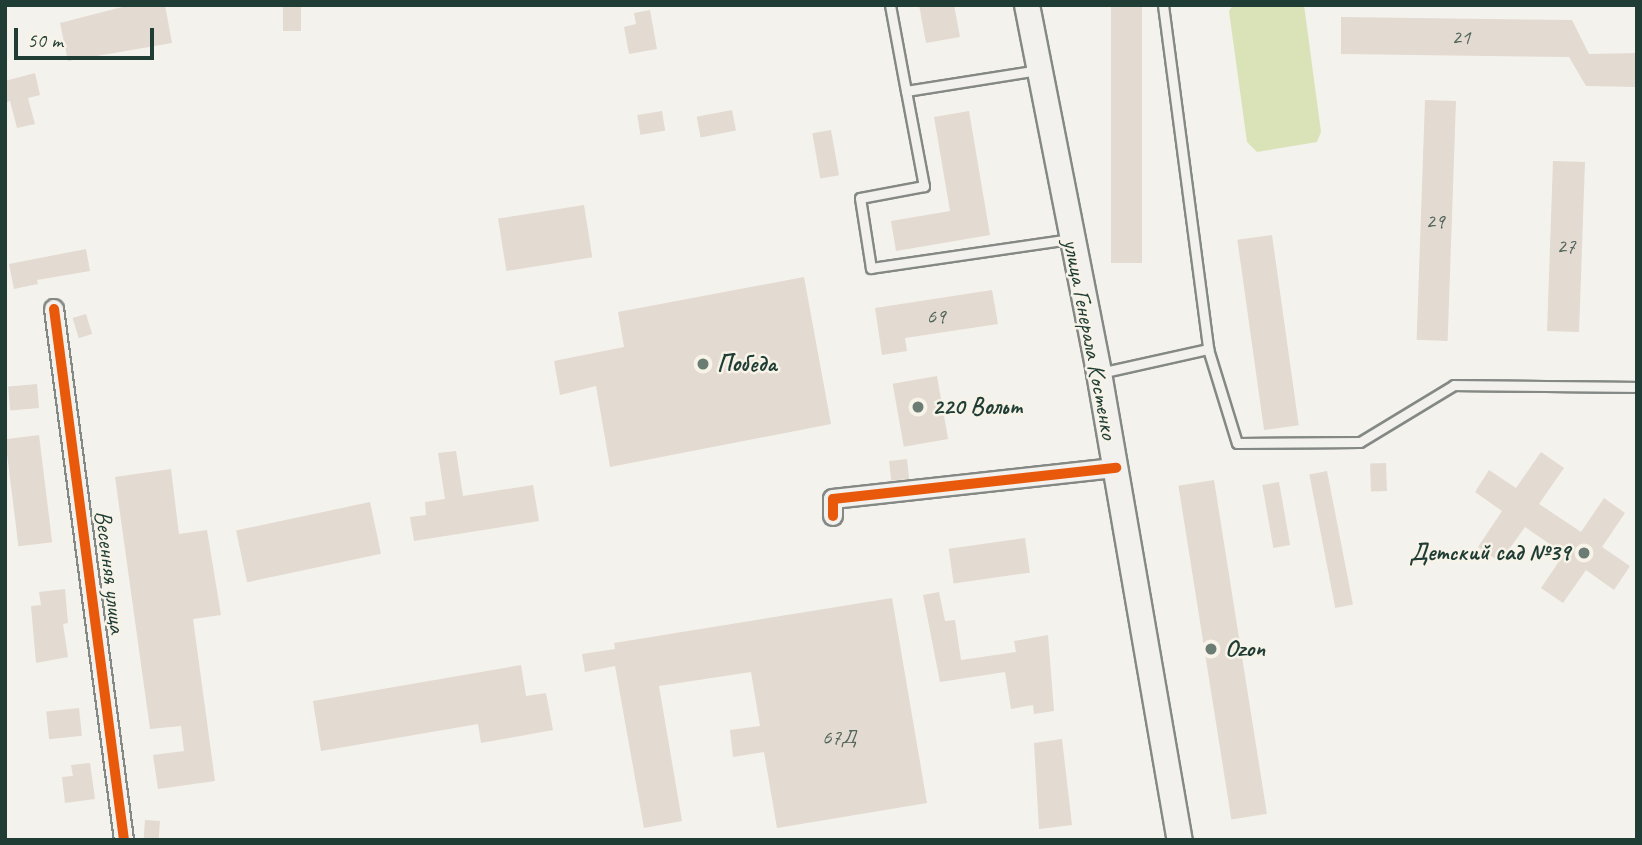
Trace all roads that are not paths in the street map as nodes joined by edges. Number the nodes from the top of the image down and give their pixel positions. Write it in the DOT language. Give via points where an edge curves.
graph roads {
  1 [pos="890,5"];
  2 [pos="1027,5"];
  3 [pos="1163,5"];
  4 [pos="1039,70"];
  5 [pos="906,91"];
  6 [pos="1070,239"];
  7 [pos="54,309"];
  8 [pos="1208,349"];
  9 [pos="1099,373"];
  10 [pos="1637,387"];
  11 [pos="1116,468"];
  12 [pos="833,516"];
  13 [pos="124,840"];
  14 [pos="1180,840"];
  1 -- 5 [label="lane"];
  2 -- 4 [label="main road, улица Генерала Костенко"];
  3 -- 8 [label="lane"];
  4 -- 5 [label="lane"];
  4 -- 6 [label="main road, улица Генерала Костенко"];
  5 -- 6 [label="lane" via="923,186 860,198 871,268"];
  6 -- 9 [label="main road, улица Генерала Костенко"];
  7 -- 13 [label="street, Весенняя улица"];
  8 -- 9 [label="lane"];
  8 -- 10 [label="lane" via="1237,443 1360,442 1454,385"];
  9 -- 11 [label="main road, улица Генерала Костенко"];
  11 -- 12 [label="street" via="834,499"];
  11 -- 14 [label="main road, улица Генерала Костенко"];
}
